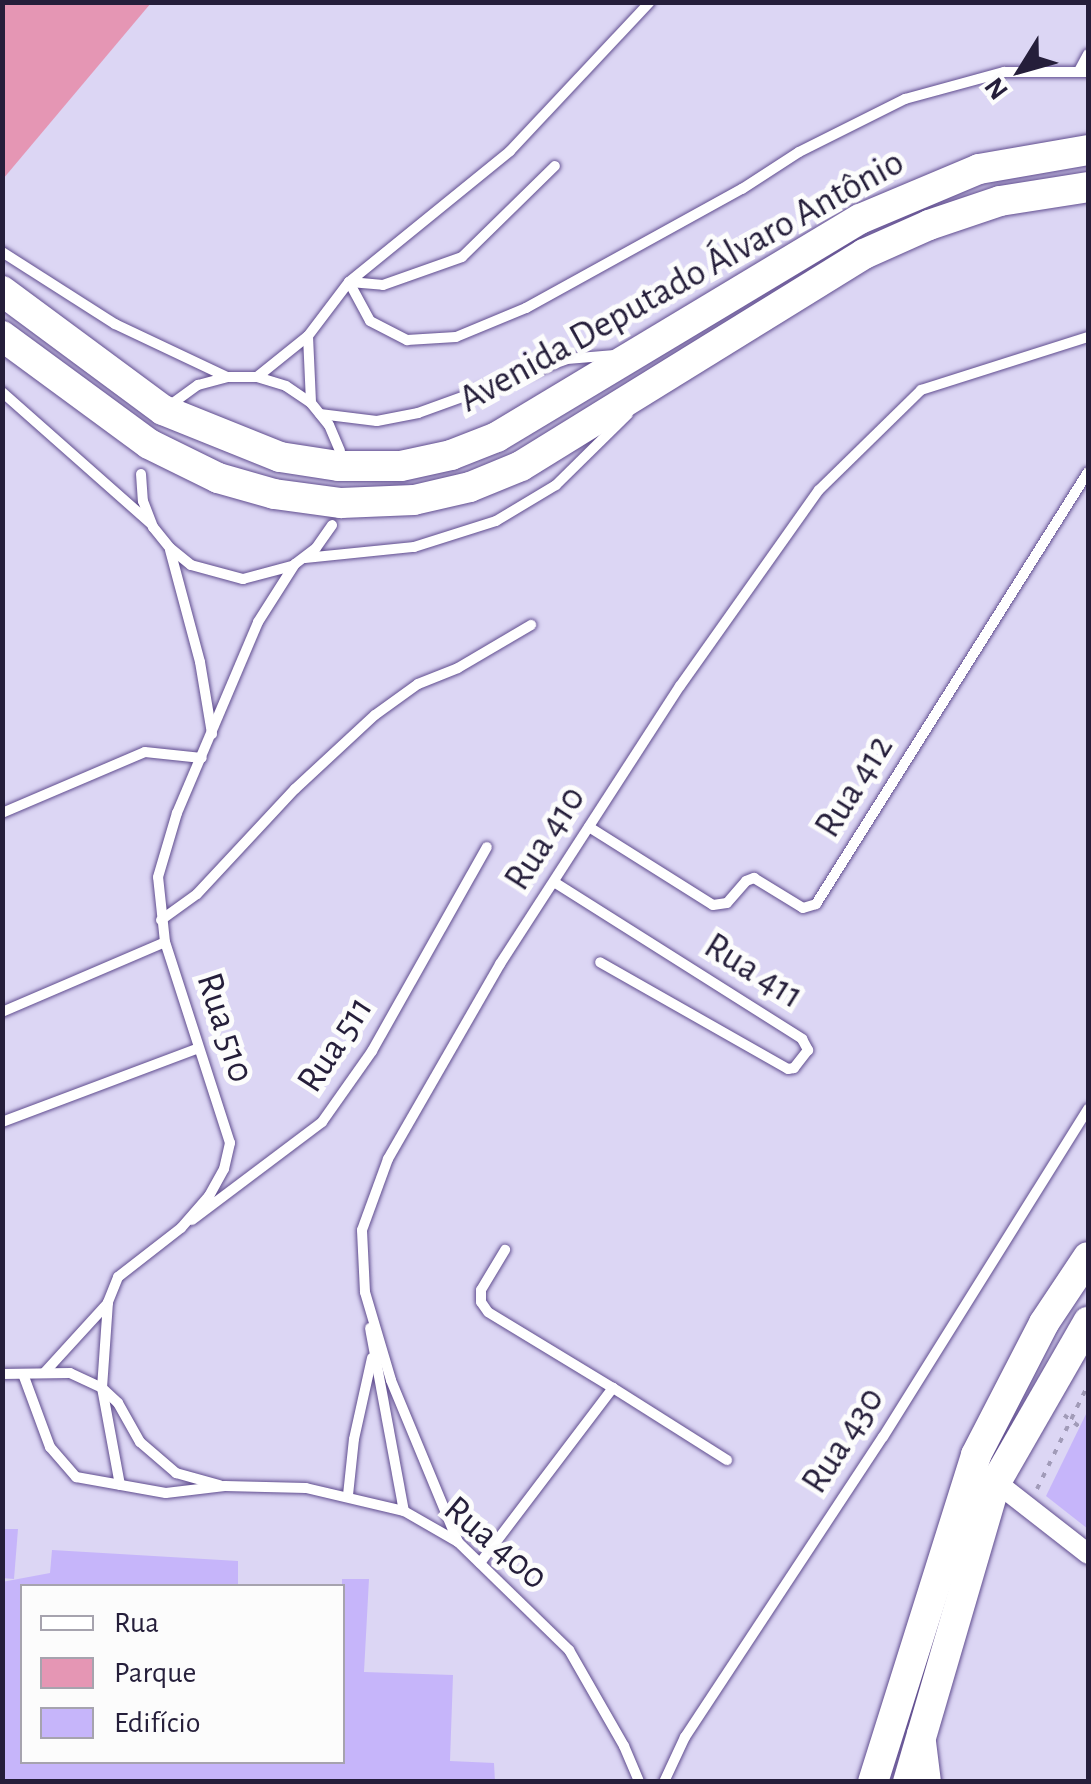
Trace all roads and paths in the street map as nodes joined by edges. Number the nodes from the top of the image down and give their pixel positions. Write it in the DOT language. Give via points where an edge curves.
graph roads {
  1 [pos="650,2"];
  2 [pos="1088,54"];
  3 [pos="1084,72"];
  4 [pos="1088,150"];
  5 [pos="554,166"];
  6 [pos="1088,187"];
  7 [pos="2,252"];
  8 [pos="350,282"];
  9 [pos="2,291"];
  10 [pos="2,336"];
  11 [pos="308,336"];
  12 [pos="1088,337"];
  13 [pos="636,353"];
  14 [pos="257,376"];
  15 [pos="227,377"];
  16 [pos="660,378"];
  17 [pos="2,392"];
  18 [pos="173,402"];
  19 [pos="311,403"];
  20 [pos="320,414"];
  21 [pos="340,451"];
  22 [pos="1088,472"];
  23 [pos="141,474"];
  24 [pos="332,525"];
  25 [pos="153,526"];
  26 [pos="170,548"];
  27 [pos="300,561"];
  28 [pos="531,625"];
  29 [pos="212,734"];
  30 [pos="202,758"];
  31 [pos="2,814"];
  32 [pos="589,827"];
  33 [pos="487,847"];
  34 [pos="554,882"];
  35 [pos="161,920"];
  36 [pos="166,942"];
  37 [pos="600,962"];
  38 [pos="2,1012"];
  39 [pos="199,1048"];
  40 [pos="1088,1109"];
  41 [pos="2,1122"];
  42 [pos="181,1228"];
  43 [pos="506,1250"];
  44 [pos="1088,1258"];
  45 [pos="365,1292"];
  46 [pos="108,1302"];
  47 [pos="1088,1322"];
  48 [pos="374,1352"];
  49 [pos="44,1373"];
  50 [pos="2,1374"];
  51 [pos="23,1374"];
  52 [pos="1088,1385"];
  53 [pos="102,1388"];
  54 [pos="612,1388"];
  55 [pos="727,1460"];
  56 [pos="996,1482"];
  57 [pos="120,1485"];
  58 [pos="225,1486"];
  59 [pos="348,1496"];
  60 [pos="1028,1507"];
  61 [pos="404,1510"];
  62 [pos="458,1542"];
  63 [pos="1086,1548"];
  64 [pos="480,1563"];
  65 [pos="920,1732"];
  66 [pos="873,1780"];
  67 [pos="638,1782"];
  68 [pos="664,1782"];
  69 [pos="908,1782"];
  70 [pos="927,1782"];
  1 -- 8 [label="lane" via="510,151"];
  2 -- 3 [label="lane"];
  3 -- 8 [label="lane" via="1004,72 905,99 526,308 456,337 406,340 370,321"];
  4 -- 13 [label="main road, Avenida Deputado Álvaro Antônio" via="979,168 926,189 818,242"];
  5 -- 8 [label="lane" via="462,258 383,285"];
  6 -- 16 [label="main road, Avenida Deputado Álvaro Antônio" via="1000,201 864,254"];
  7 -- 15 [label="lane" via="115,324"];
  8 -- 11 [label="lane"];
  9 -- 13 [label="main road, Avenida Deputado Álvaro Antônio" via="162,410 280,457 338,466 401,466 466,450"];
  10 -- 16 [label="main road, Avenida Deputado Álvaro Antônio" via="149,444 218,478 340,502 414,500 470,487 521,466"];
  11 -- 14 [label="lane"];
  11 -- 19 [label="lane"];
  12 -- 32 [label="lane, Rua 410" via="921,390 886,419 819,490"];
  13 -- 20 [label="lane" via="567,359 418,414 377,421"];
  14 -- 15 [label="lane"];
  14 -- 19 [label="lane"];
  15 -- 18 [label="lane"];
  16 -- 27 [label="lane" via="556,486 496,521 414,548"];
  17 -- 25 [label="lane"];
  19 -- 20 [label="lane"];
  20 -- 21 [label="lane"];
  22 -- 32 [label="lane, Rua 412" via="816,904 803,908 754,878 727,904 713,906"];
  23 -- 25 [label="lane"];
  24 -- 27 [label="lane, Rua 510"];
  25 -- 26 [label="lane"];
  26 -- 27 [label="lane" via="191,565 244,580"];
  26 -- 29 [label="lane"];
  27 -- 29 [label="lane, Rua 510" via="258,622"];
  28 -- 35 [label="lane" via="374,714 197,894"];
  29 -- 30 [label="lane, Rua 510"];
  30 -- 31 [label="lane" via="145,752"];
  30 -- 35 [label="lane, Rua 510" via="158,878"];
  32 -- 34 [label="lane, Rua 410"];
  33 -- 42 [label="lane, Rua 511" via="372,1051 322,1122"];
  34 -- 37 [label="lane, Rua 411" via="802,1039 808,1050 788,1069"];
  34 -- 45 [label="lane, Rua 410" via="388,1159 362,1230"];
  35 -- 36 [label="lane, Rua 510"];
  36 -- 38 [label="lane"];
  36 -- 39 [label="lane, Rua 510"];
  39 -- 41 [label="lane"];
  39 -- 42 [label="lane, Rua 510" via="230,1142 217,1182"];
  40 -- 68 [label="lane, Rua 430" via="884,1437 685,1737"];
  42 -- 46 [label="lane, Rua 510" via="118,1277"];
  43 -- 54 [label="lane" via="482,1290 488,1312"];
  44 -- 66 [label="main road" via="1044,1323 976,1455"];
  45 -- 48 [label="lane"];
  45 -- 62 [label="lane, Rua 410" via="391,1380"];
  46 -- 49 [label="lane, Rua 510"];
  46 -- 53 [label="lane"];
  47 -- 56 [label="main road"];
  48 -- 59 [label="lane"];
  48 -- 61 [label="lane"];
  49 -- 51 [label="lane"];
  49 -- 53 [label="lane" via="70,1373"];
  50 -- 51 [label="lane"];
  51 -- 57 [label="lane" via="50,1448 76,1477"];
  52 -- 60 [label="path"];
  53 -- 57 [label="lane"];
  53 -- 58 [label="lane" via="140,1442 176,1473"];
  54 -- 55 [label="lane"];
  54 -- 64 [label="lane"];
  56 -- 60 [label="street"];
  56 -- 65 [label="main road"];
  57 -- 58 [label="lane" via="166,1493"];
  58 -- 59 [label="lane, Rua 400"];
  59 -- 61 [label="lane, Rua 400"];
  60 -- 63 [label="street"];
  61 -- 62 [label="lane, Rua 400"];
  62 -- 64 [label="lane, Rua 400"];
  64 -- 67 [label="lane, Rua 400" via="569,1650"];
  65 -- 69 [label="main road"];
  65 -- 70 [label="street"];
}
